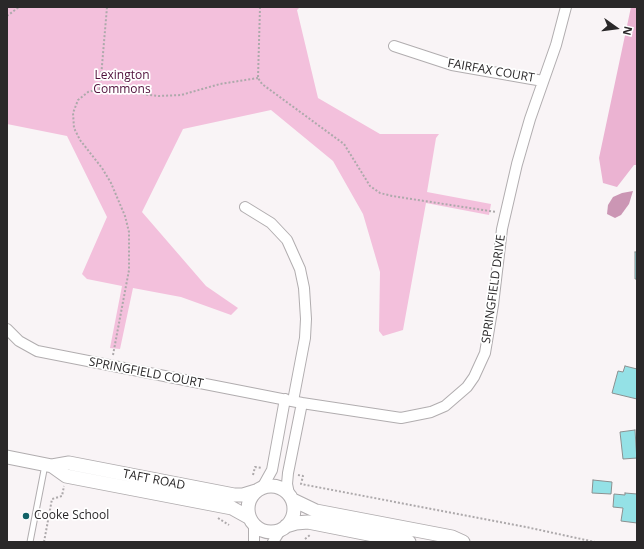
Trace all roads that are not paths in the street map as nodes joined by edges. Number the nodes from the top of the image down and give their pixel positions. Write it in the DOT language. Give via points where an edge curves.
graph roads {
  1 [pos="566,7"];
  2 [pos="394,46"];
  3 [pos="543,81"];
  4 [pos="246,207"];
  5 [pos="7,328"];
  6 [pos="293,401"];
  7 [pos="7,458"];
  8 [pos="48,466"];
  9 [pos="259,489"];
  10 [pos="291,497"];
  11 [pos="252,521"];
  12 [pos="284,527"];
  13 [pos="30,542"];
  14 [pos="254,542"];
  15 [pos="273,542"];
  16 [pos="409,542"];
  17 [pos="463,542"];
  1 -- 3 [label="street, SPRINGFIELD DRIVE"];
  2 -- 3 [label="street, FAIRFAX COURT" via="459,67"];
  3 -- 6 [label="street, SPRINGFIELD DRIVE" via="523,142 505,214 485,353 474,377 457,397 445,406 431,412 401,418"];
  4 -- 6 [label="street" via="271,223 287,240 300,269 306,319 304,345"];
  5 -- 6 [label="street, SPRINGFIELD COURT" via="19,341 37,351"];
  6 -- 9 [label="street" via="272,470"];
  6 -- 10 [label="street" via="287,484"];
  7 -- 8 [label="street, TAFT ROAD"];
  8 -- 9 [label="street, TAFT ROAD" via="69,463 234,495 243,495"];
  8 -- 11 [label="street, TAFT ROAD" via="66,476 232,508"];
  8 -- 13 [label="lane"];
  9 -- 10 [label="street" via="277,486"];
  9 -- 11 [label="street" via="249,504"];
  10 -- 12 [label="street" via="293,514"];
  10 -- 17 [label="street" via="316,512 452,537"];
  11 -- 12 [label="street" via="267,531"];
  11 -- 14 [label="street"];
  12 -- 15 [label="street"];
  12 -- 16 [label="street" via="308,522"];
}
